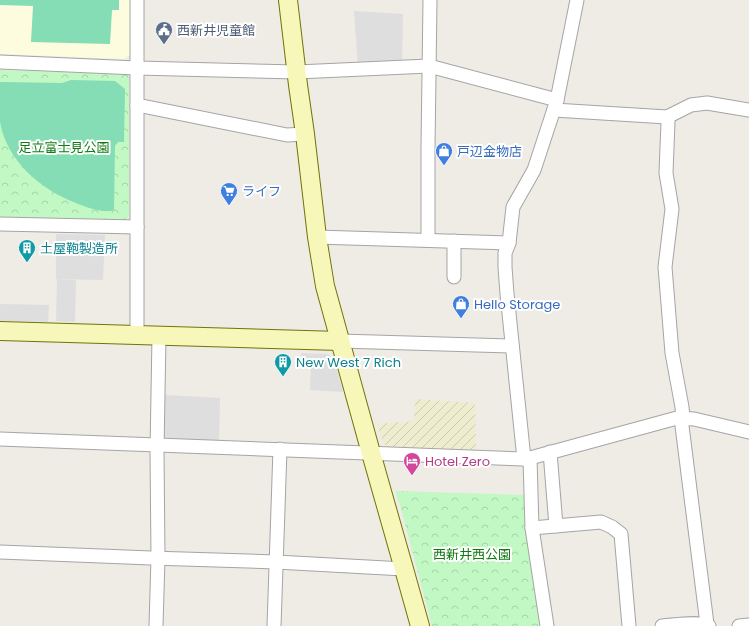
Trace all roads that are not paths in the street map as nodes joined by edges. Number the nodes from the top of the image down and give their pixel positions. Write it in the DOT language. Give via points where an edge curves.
graph roads {
  1 [pos="138,0"];
  2 [pos="288,0"];
  3 [pos="430,0"];
  4 [pos="577,0"];
  5 [pos="0,62"];
  6 [pos="429,66"];
  7 [pos="137,68"];
  8 [pos="297,72"];
  9 [pos="137,105"];
  10 [pos="555,105"];
  11 [pos="749,110"];
  12 [pos="667,117"];
  13 [pos="305,134"];
  14 [pos="0,224"];
  15 [pos="137,227"];
  16 [pos="317,237"];
  17 [pos="428,240"];
  18 [pos="454,241"];
  19 [pos="509,243"];
  20 [pos="454,277"];
  21 [pos="0,331"];
  22 [pos="137,335"];
  23 [pos="159,336"];
  24 [pos="340,341"];
  25 [pos="512,346"];
  26 [pos="683,418"];
  27 [pos="749,432"];
  28 [pos="0,439"];
  29 [pos="157,445"];
  30 [pos="280,449"];
  31 [pos="550,452"];
  32 [pos="371,453"];
  33 [pos="527,459"];
  34 [pos="556,526"];
  35 [pos="532,528"];
  36 [pos="0,552"];
  37 [pos="158,558"];
  38 [pos="276,562"];
  39 [pos="404,569"];
  40 [pos="708,625"];
  41 [pos="749,625"];
  42 [pos="156,626"];
  43 [pos="274,626"];
  44 [pos="420,626"];
  45 [pos="547,626"];
  46 [pos="628,626"];
  47 [pos="662,626"];
  48 [pos="739,626"];
  1 -- 7 [label="street"];
  2 -- 8 [label="street"];
  3 -- 6 [label="street"];
  4 -- 10 [label="street"];
  5 -- 7 [label="street"];
  6 -- 8 [label="street"];
  6 -- 10 [label="street"];
  6 -- 17 [label="street"];
  7 -- 8 [label="street"];
  7 -- 9 [label="street"];
  8 -- 13 [label="street"];
  9 -- 13 [label="street" via="287,135"];
  9 -- 15 [label="street"];
  10 -- 12 [label="street"];
  10 -- 19 [label="street" via="534,170 513,207"];
  11 -- 12 [label="street" via="707,102 691,105"];
  12 -- 26 [label="street" via="666,173 672,209 666,267 672,353"];
  13 -- 16 [label="street"];
  14 -- 15 [label="street"];
  15 -- 22 [label="street"];
  16 -- 17 [label="street"];
  16 -- 24 [label="street" via="325,286"];
  17 -- 18 [label="street"];
  18 -- 19 [label="street"];
  18 -- 20 [label="street"];
  19 -- 25 [label="street" via="504,267"];
  21 -- 22 [label="street"];
  22 -- 23 [label="street"];
  23 -- 24 [label="street"];
  23 -- 29 [label="street"];
  24 -- 25 [label="street"];
  24 -- 32 [label="street"];
  25 -- 33 [label="street"];
  26 -- 27 [label="street"];
  26 -- 31 [label="street"];
  26 -- 40 [label="street"];
  28 -- 29 [label="street"];
  29 -- 30 [label="street"];
  29 -- 37 [label="street"];
  30 -- 32 [label="street"];
  30 -- 38 [label="street"];
  31 -- 33 [label="street"];
  31 -- 34 [label="street"];
  32 -- 33 [label="street"];
  32 -- 39 [label="street"];
  33 -- 35 [label="street"];
  34 -- 35 [label="street"];
  34 -- 46 [label="street" via="601,522 621,534"];
  35 -- 45 [label="street"];
  36 -- 37 [label="street"];
  37 -- 38 [label="street"];
  37 -- 42 [label="street"];
  38 -- 39 [label="street"];
  38 -- 43 [label="street"];
  39 -- 44 [label="street"];
  40 -- 47 [label="street"];
  41 -- 48 [label="street"];
}
